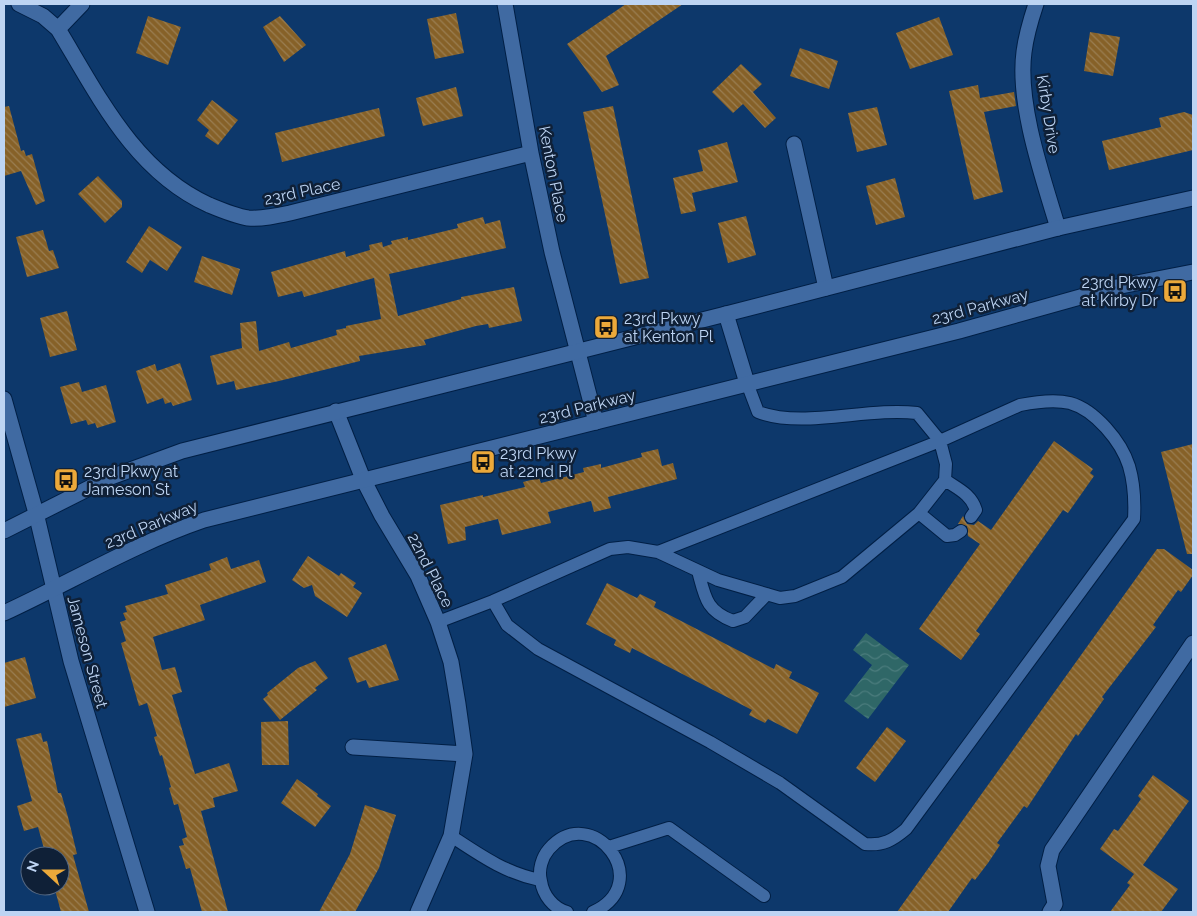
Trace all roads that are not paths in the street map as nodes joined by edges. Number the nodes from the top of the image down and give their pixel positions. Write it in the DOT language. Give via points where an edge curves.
graph roads {
  1 [pos="19,4"];
  2 [pos="82,4"];
  3 [pos="1036,4"];
  4 [pos="508,5"];
  5 [pos="58,29"];
  6 [pos="794,144"];
  7 [pos="531,153"];
  8 [pos="1193,198"];
  9 [pos="1058,228"];
  10 [pos="1193,272"];
  11 [pos="826,288"];
  12 [pos="726,314"];
  13 [pos="577,350"];
  14 [pos="747,383"];
  15 [pos="4,399"];
  16 [pos="336,411"];
  17 [pos="596,422"];
  18 [pos="940,441"];
  19 [pos="363,479"];
  20 [pos="945,480"];
  21 [pos="36,513"];
  22 [pos="919,513"];
  23 [pos="972,517"];
  24 [pos="4,530"];
  25 [pos="961,531"];
  26 [pos="658,552"];
  27 [pos="698,570"];
  28 [pos="52,589"];
  29 [pos="766,594"];
  30 [pos="493,601"];
  31 [pos="4,613"];
  32 [pos="438,622"];
  33 [pos="1193,643"];
  34 [pos="353,747"];
  35 [pos="465,754"];
  36 [pos="451,836"];
  37 [pos="609,847"];
  38 [pos="540,880"];
  39 [pos="764,896"];
  40 [pos="148,912"];
  41 [pos="418,912"];
  42 [pos="567,912"];
  43 [pos="593,912"];
  44 [pos="1050,912"];
  1 -- 5 [label="street, 23rd Place" via="43,16"];
  2 -- 5 [label="street"];
  3 -- 9 [label="street, Kirby Drive" via="1024,53 1024,80 1042,176"];
  4 -- 7 [label="street, Kenton Place"];
  5 -- 7 [label="street, 23rd Place" via="120,129 147,162 200,200 247,218 290,213"];
  6 -- 11 [label="street"];
  7 -- 13 [label="street, Kenton Place"];
  8 -- 9 [label="street"];
  9 -- 11 [label="street"];
  10 -- 14 [label="street, 23rd Parkway" via="1116,288"];
  11 -- 12 [label="street"];
  12 -- 13 [label="street"];
  12 -- 14 [label="street"];
  13 -- 16 [label="street"];
  13 -- 17 [label="street, Kenton Place"];
  14 -- 17 [label="street, 23rd Parkway"];
  14 -- 18 [label="lane" via="758,412 772,418 897,410 917,413"];
  15 -- 21 [label="street, Jameson Street"];
  16 -- 19 [label="street, 22nd Place"];
  16 -- 21 [label="street" via="182,451 111,477"];
  17 -- 19 [label="street, 23rd Parkway"];
  18 -- 20 [label="lane" via="946,464"];
  18 -- 26 [label="lane"];
  18 -- 30 [label="lane" via="1020,405 1068,402 1077,405 1100,420 1128,464 1135,496 1134,519 906,829 893,840 877,845 865,844 780,784 726,751 538,649 507,625"];
  19 -- 28 [label="street, 23rd Parkway" via="177,529"];
  19 -- 32 [label="street, 22nd Place" via="418,576"];
  20 -- 22 [label="lane"];
  20 -- 23 [label="lane" via="968,495 976,510"];
  21 -- 24 [label="street"];
  21 -- 28 [label="street, Jameson Street"];
  22 -- 25 [label="lane" via="947,536"];
  22 -- 29 [label="lane" via="842,577 795,596 780,598"];
  26 -- 27 [label="lane"];
  26 -- 30 [label="lane" via="628,547 610,549"];
  27 -- 29 [label="lane" via="718,580"];
  27 -- 29 [label="lane" via="709,607 733,621 745,617"];
  28 -- 31 [label="street, 23rd Parkway"];
  28 -- 40 [label="street, Jameson Street" via="70,661"];
  30 -- 32 [label="lane"];
  32 -- 35 [label="street, 22nd Place" via="451,662"];
  33 -- 44 [label="street" via="1052,850 1048,866 1054,904"];
  34 -- 35 [label="street"];
  35 -- 36 [label="street, 22nd Place"];
  36 -- 38 [label="lane" via="497,866"];
  36 -- 41 [label="street, 22nd Place"];
  37 -- 38 [label="lane" via="592,836 582,834 563,838 545,855"];
  37 -- 39 [label="lane" via="669,828"];
  37 -- 43 [label="lane" via="619,865 619,885 609,902"];
  38 -- 42 [label="lane" via="547,898"];
}
